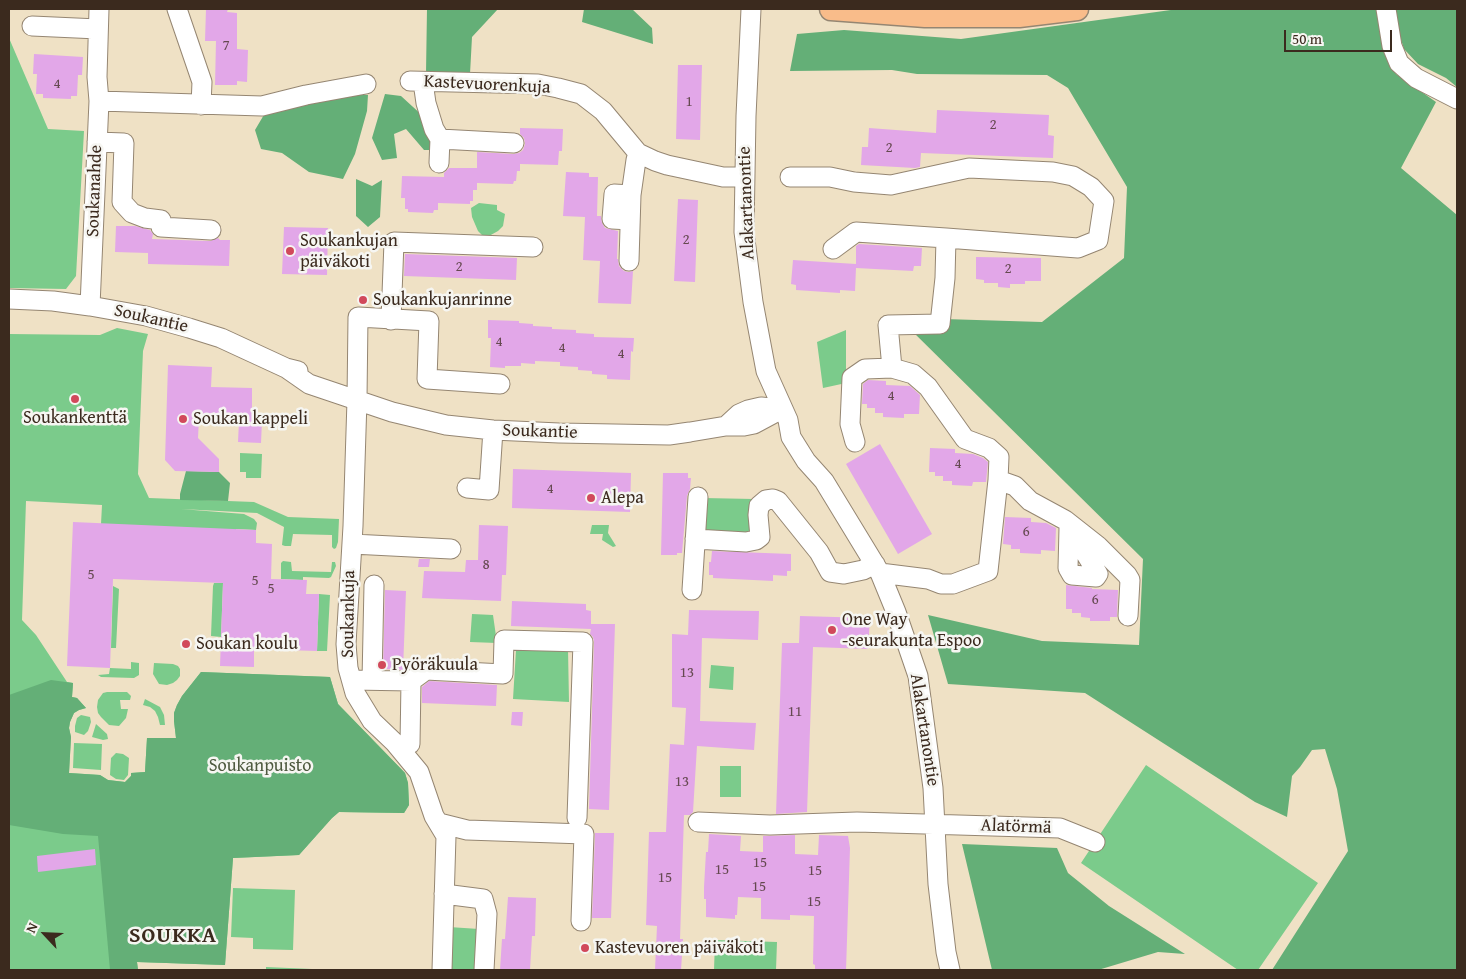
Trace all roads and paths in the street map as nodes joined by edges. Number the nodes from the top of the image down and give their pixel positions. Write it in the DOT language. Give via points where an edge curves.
graph roads {
  1 [pos="99,9"];
  2 [pos="177,9"];
  3 [pos="751,9"];
  4 [pos="831,9"];
  5 [pos="1077,9"];
  6 [pos="1386,9"];
  7 [pos="32,26"];
  8 [pos="98,28"];
  9 [pos="366,84"];
  10 [pos="1457,99"];
  11 [pos="99,101"];
  12 [pos="201,105"];
  13 [pos="440,139"];
  14 [pos="97,142"];
  15 [pos="514,143"];
  16 [pos="638,152"];
  17 [pos="439,163"];
  18 [pos="744,177"];
  19 [pos="790,177"];
  20 [pos="211,230"];
  21 [pos="946,238"];
  22 [pos="533,247"];
  23 [pos="833,249"];
  24 [pos="628,261"];
  25 [pos="9,299"];
  26 [pos="90,306"];
  27 [pos="391,320"];
  28 [pos="892,368"];
  29 [pos="500,384"];
  30 [pos="357,400"];
  31 [pos="785,415"];
  32 [pos="493,430"];
  33 [pos="854,442"];
  34 [pos="998,480"];
  35 [pos="467,488"];
  36 [pos="698,497"];
  37 [pos="696,539"];
  38 [pos="352,544"];
  39 [pos="451,550"];
  40 [pos="877,568"];
  41 [pos="374,584"];
  42 [pos="692,590"];
  43 [pos="1128,616"];
  44 [pos="352,680"];
  45 [pos="372,680"];
  46 [pos="411,681"];
  47 [pos="410,744"];
  48 [pos="577,818"];
  49 [pos="698,822"];
  50 [pos="439,823"];
  51 [pos="935,825"];
  52 [pos="1095,842"];
  53 [pos="444,894"];
  54 [pos="581,921"];
  55 [pos="442,970"];
  56 [pos="484,970"];
  57 [pos="950,970"];
  1 -- 8 [label="street, Soukanahde"];
  2 -- 12 [label="street" via="202,82"];
  3 -- 18 [label="street, Alakartanontie"];
  4 -- 5 [label="main road" via="935,16 1019,16"];
  6 -- 10 [label="street" via="1392,46 1399,63 1416,78"];
  7 -- 8 [label="street"];
  8 -- 11 [label="street, Soukanahde"];
  9 -- 12 [label="street" via="262,106"];
  11 -- 12 [label="street"];
  11 -- 14 [label="street, Soukanahde"];
  13 -- 15 [label="street"];
  13 -- 16 [label="street, Kastevuorenkuja" via="416,82 538,84 581,94 603,112"];
  13 -- 17 [label="street"];
  14 -- 20 [label="street" via="124,143 122,202 132,213 161,220 161,227"];
  14 -- 26 [label="street, Soukanahde"];
  16 -- 18 [label="street, Kastevuorenkuja" via="667,165 723,178"];
  16 -- 24 [label="street" via="631,195"];
  18 -- 31 [label="street, Alakartanontie" via="744,232 753,302 766,371"];
  19 -- 21 [label="street" via="830,177 891,185 969,168 1053,172 1073,176 1104,201 1098,240 1078,248"];
  21 -- 23 [label="street" via="856,232"];
  21 -- 28 [label="street" via="940,324 888,326"];
  22 -- 27 [label="street" via="394,242"];
  25 -- 26 [label="street, Soukantie"];
  26 -- 30 [label="street, Soukantie" via="146,316 221,338 286,368 313,375"];
  27 -- 29 [label="street" via="429,321 427,379"];
  27 -- 30 [label="street, Soukankuja" via="358,317"];
  28 -- 33 [label="street" via="865,369 852,378 850,424"];
  28 -- 34 [label="street" via="913,374 928,387 965,439 989,448 999,457"];
  30 -- 32 [label="street, Soukantie" via="430,422"];
  30 -- 38 [label="street, Soukankuja"];
  31 -- 32 [label="street, Soukantie" via="744,426 669,434"];
  31 -- 40 [label="street, Alakartanontie" via="817,457 824,481"];
  32 -- 35 [label="street" via="489,490"];
  34 -- 40 [label="street" via="988,571 953,584 941,584"];
  34 -- 43 [label="street" via="1015,486 1030,501 1098,546 1127,575 1130,580"];
  36 -- 37 [label="street"];
  37 -- 40 [label="street" via="756,540 760,537 760,506 772,499 778,501 819,552 830,572 844,574"];
  37 -- 42 [label="street"];
  38 -- 39 [label="street"];
  38 -- 44 [label="street, Soukankuja" via="346,644"];
  40 -- 51 [label="street, Alakartanontie" via="918,676"];
  41 -- 45 [label="street"];
  44 -- 45 [label="street"];
  44 -- 50 [label="street, Soukankuja" via="355,693 372,721 396,743 419,772"];
  45 -- 46 [label="street"];
  46 -- 47 [label="street"];
  46 -- 48 [label="street" via="426,670 503,674 504,640 583,642"];
  49 -- 51 [label="street, Alatörmä"];
  50 -- 53 [label="street, Soukankuja" via="446,836"];
  50 -- 54 [label="street" via="467,830 584,834"];
  51 -- 52 [label="street, Alatörmä" via="1060,828"];
  51 -- 57 [label="street, Alakartanontie" via="938,884"];
  53 -- 55 [label="street, Soukankuja"];
  53 -- 56 [label="street" via="483,899 487,914"];
}
